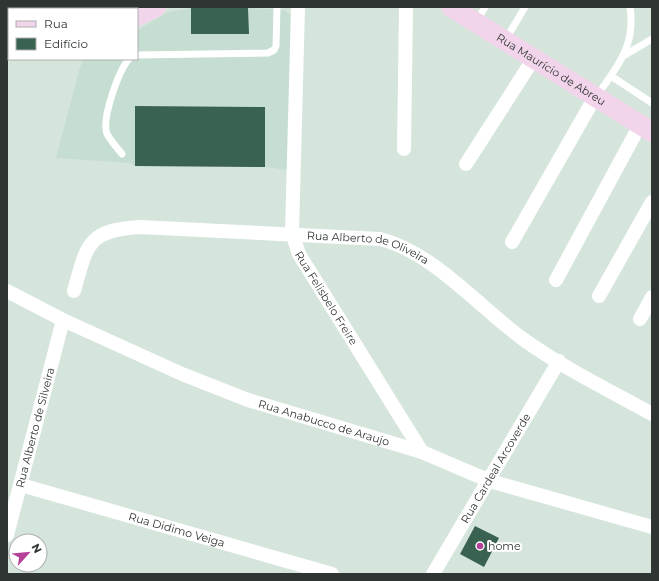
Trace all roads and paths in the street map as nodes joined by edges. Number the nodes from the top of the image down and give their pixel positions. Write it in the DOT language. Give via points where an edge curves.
graph roads {
  1 [pos="156,7"];
  2 [pos="277,7"];
  3 [pos="298,7"];
  4 [pos="406,7"];
  5 [pos="451,7"];
  6 [pos="525,7"];
  7 [pos="630,7"];
  8 [pos="481,15"];
  9 [pos="138,16"];
  10 [pos="652,39"];
  11 [pos="505,40"];
  12 [pos="138,55"];
  13 [pos="625,55"];
  14 [pos="534,58"];
  15 [pos="127,60"];
  16 [pos="611,76"];
  17 [pos="595,97"];
  18 [pos="652,103"];
  19 [pos="646,129"];
  20 [pos="404,149"];
  21 [pos="122,154"];
  22 [pos="466,164"];
  23 [pos="652,202"];
  24 [pos="292,233"];
  25 [pos="512,242"];
  26 [pos="556,280"];
  27 [pos="7,291"];
  28 [pos="74,291"];
  29 [pos="599,296"];
  30 [pos="652,297"];
  31 [pos="640,319"];
  32 [pos="63,320"];
  33 [pos="559,361"];
  34 [pos="652,414"];
  35 [pos="422,452"];
  36 [pos="490,481"];
  37 [pos="21,485"];
  38 [pos="652,526"];
  39 [pos="7,535"];
  40 [pos="332,574"];
  41 [pos="433,574"];
  1 -- 9 [label="main road"];
  2 -- 12 [label="lane" via="276,46 268,53"];
  3 -- 24 [label="street, Rua Felisbelo Freire"];
  4 -- 20 [label="street"];
  5 -- 8 [label="main road, Rua Maurício de Abreu"];
  6 -- 11 [label="lane"];
  7 -- 13 [label="lane" via="632,28"];
  8 -- 11 [label="main road, Rua Maurício de Abreu"];
  10 -- 13 [label="lane"];
  11 -- 14 [label="main road, Rua Maurício de Abreu"];
  13 -- 16 [label="lane"];
  14 -- 17 [label="main road, Rua Maurício de Abreu"];
  14 -- 22 [label="street"];
  15 -- 21 [label="lane" via="112,95 106,122 107,133"];
  16 -- 17 [label="lane"];
  16 -- 18 [label="lane"];
  17 -- 19 [label="main road, Rua Maurício de Abreu"];
  17 -- 25 [label="street"];
  19 -- 26 [label="street"];
  23 -- 29 [label="street"];
  24 -- 28 [label="street, Rua Alberto de Oliveira" via="140,227 108,231 90,243"];
  24 -- 33 [label="street, Rua Alberto de Oliveira" via="380,239 396,243 431,264 510,329"];
  24 -- 35 [label="street, Rua Felisbelo Freire" via="299,254"];
  27 -- 32 [label="street, Rua Anabucco de Araujo"];
  30 -- 31 [label="street"];
  32 -- 35 [label="street, Rua Anabucco de Araujo" via="182,374 248,400"];
  32 -- 37 [label="street, Rua Alberto de Silveira"];
  33 -- 34 [label="street, Rua Alberto de Oliveira"];
  33 -- 36 [label="street, Rua Cardeal Arcoverde"];
  35 -- 36 [label="street, Rua Anabucco de Araujo"];
  36 -- 38 [label="street, Rua Anabucco de Araujo"];
  36 -- 41 [label="street, Rua Cardeal Arcoverde"];
  37 -- 39 [label="street, Rua Alberto de Silveira"];
  37 -- 40 [label="street, Rua Didimo Veiga"];
}
